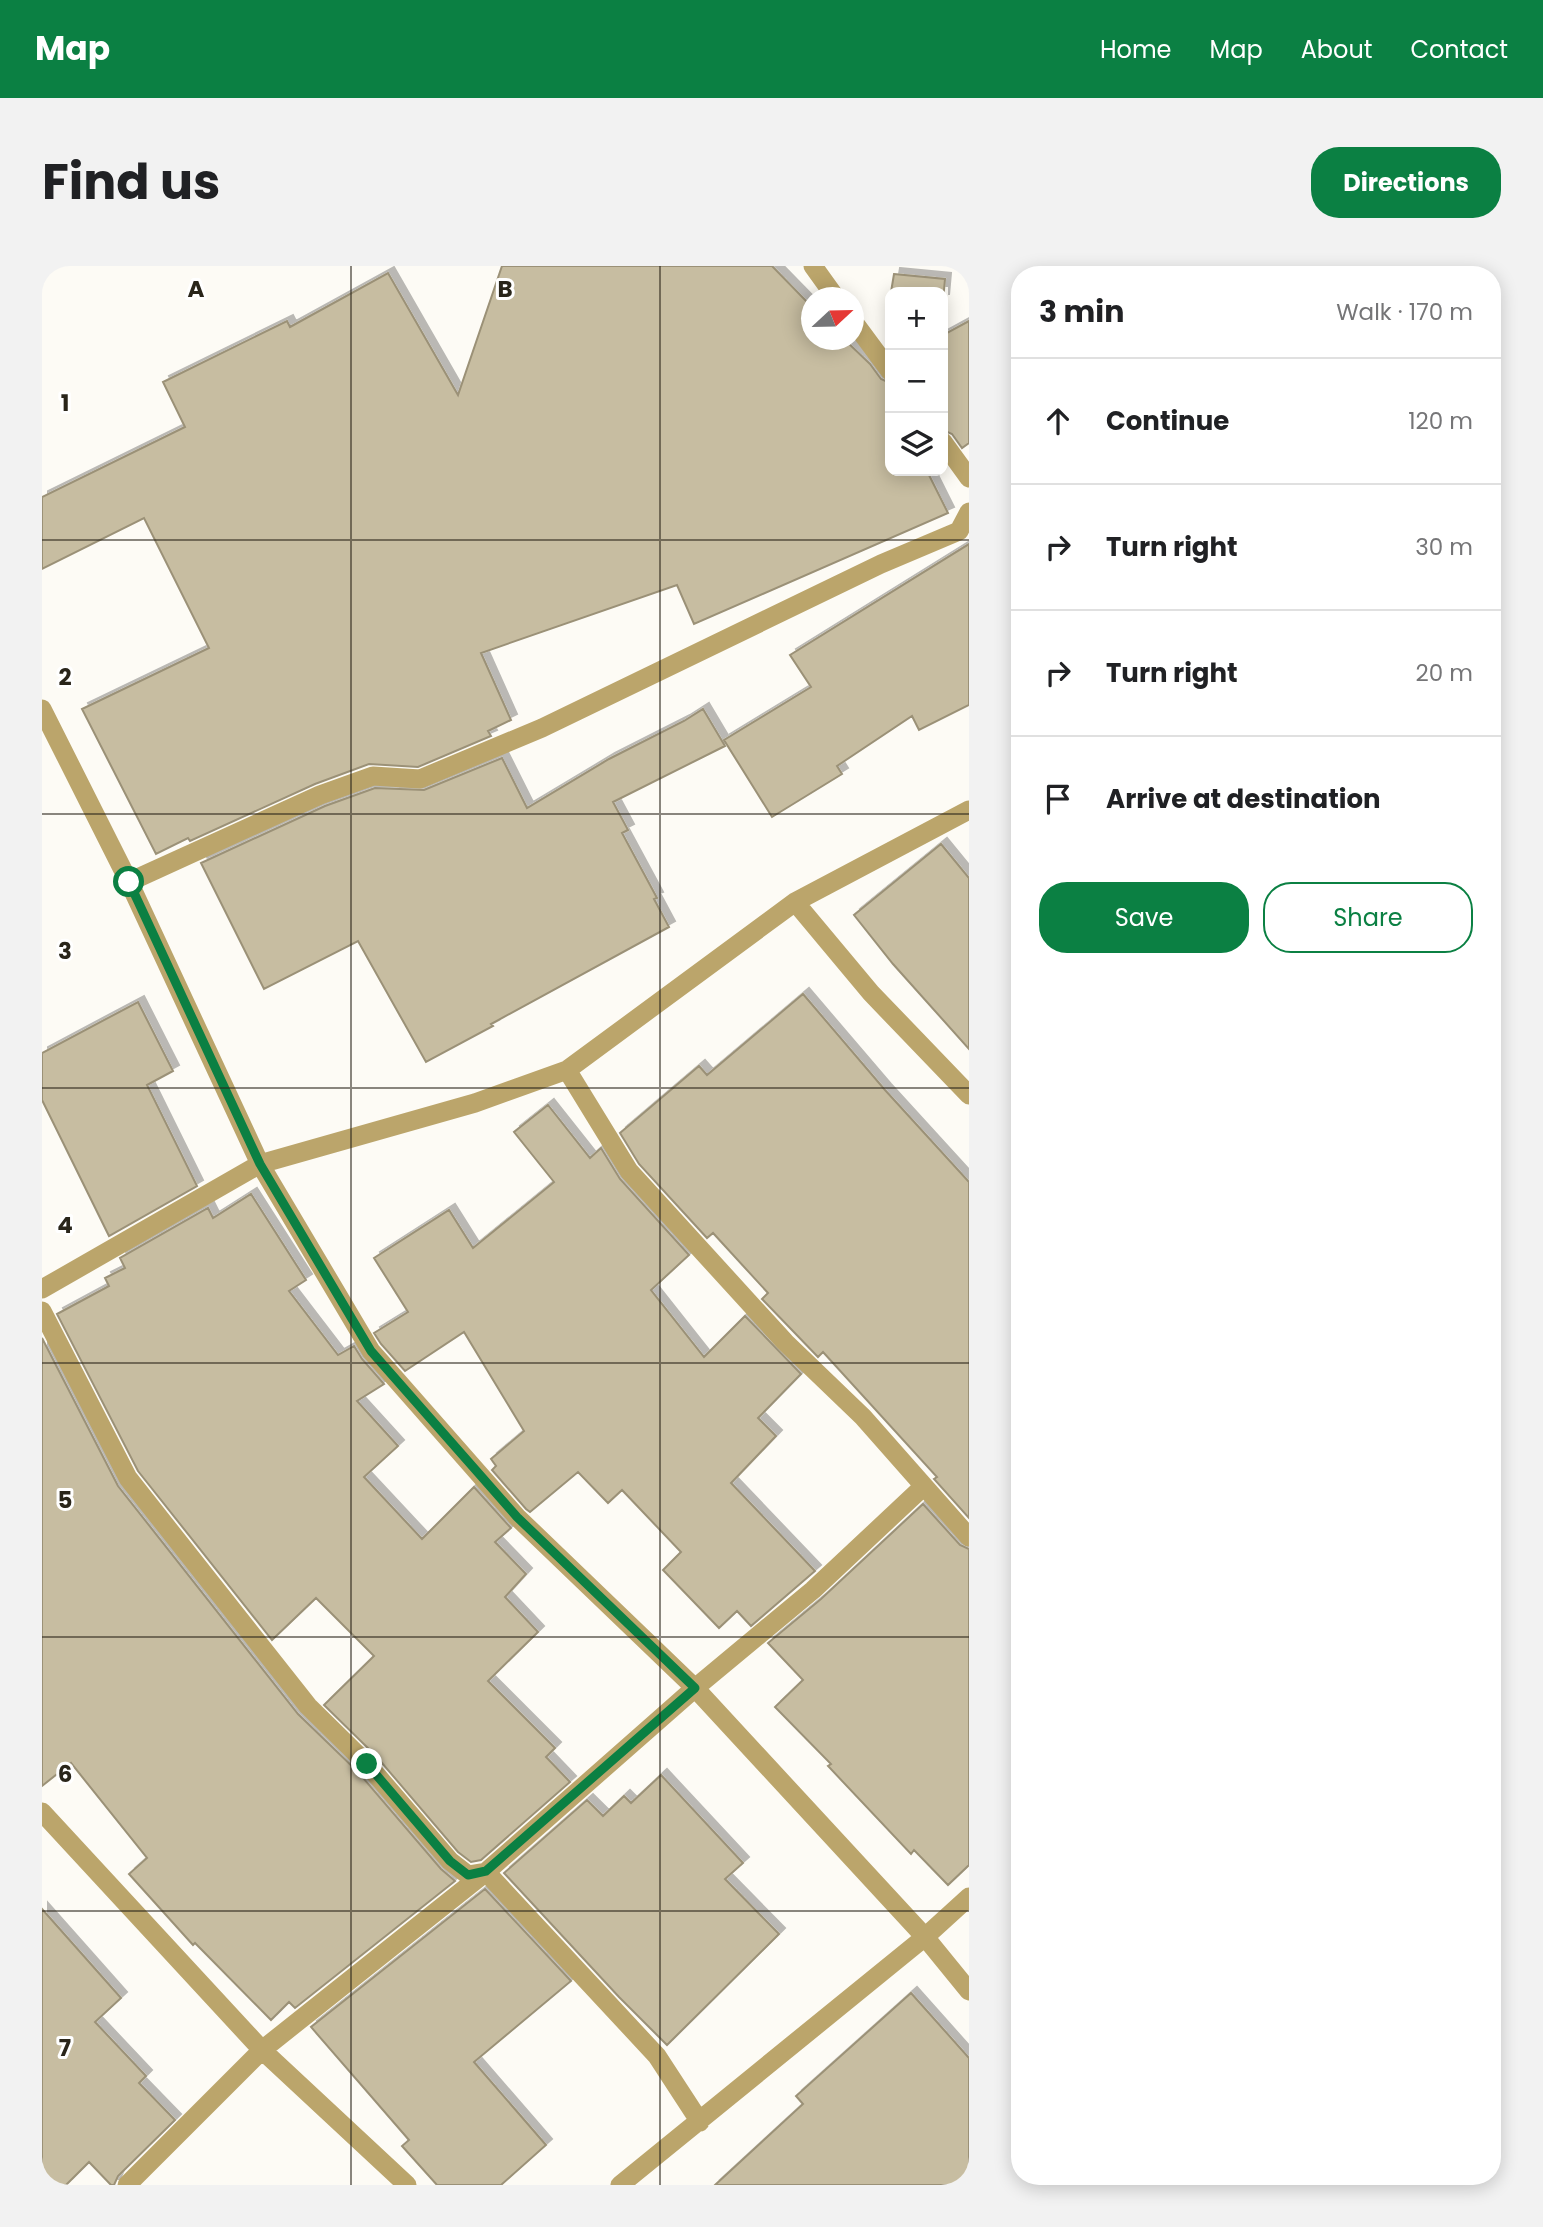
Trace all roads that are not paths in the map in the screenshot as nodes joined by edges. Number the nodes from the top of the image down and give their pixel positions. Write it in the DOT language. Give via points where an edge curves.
graph roads {
  1 [pos="813,266"];
  2 [pos="828,287"];
  3 [pos="864,336"];
  4 [pos="885,364"];
  5 [pos="948,449"];
  6 [pos="969,478"];
  7 [pos="969,512"];
  8 [pos="42,709"];
  9 [pos="969,810"];
  10 [pos="129,882"];
  11 [pos="794,902"];
  12 [pos="567,1070"];
  13 [pos="969,1095"];
  14 [pos="260,1164"];
  15 [pos="42,1289"];
  16 [pos="42,1311"];
  17 [pos="924,1486"];
  18 [pos="969,1536"];
  19 [pos="695,1688"];
  20 [pos="42,1812"];
  21 [pos="486,1871"];
  22 [pos="969,1898"];
  23 [pos="925,1937"];
  24 [pos="969,1991"];
  25 [pos="262,2050"];
  26 [pos="700,2122"];
  27 [pos="127,2185"];
  28 [pos="407,2185"];
  29 [pos="620,2185"];
  1 -- 2 [label="street"];
  3 -- 4 [label="street"];
  5 -- 6 [label="street"];
  7 -- 10 [label="street" via="959,531 541,728 420,779 373,776"];
  8 -- 10 [label="street"];
  9 -- 11 [label="street"];
  10 -- 14 [label="street"];
  11 -- 12 [label="street"];
  11 -- 13 [label="street" via="871,993"];
  12 -- 14 [label="street" via="475,1103"];
  12 -- 17 [label="street" via="629,1171"];
  14 -- 15 [label="street"];
  14 -- 19 [label="street" via="371,1351 517,1517"];
  16 -- 21 [label="street" via="128,1478 308,1706 367,1764 450,1861 468,1875"];
  17 -- 18 [label="street"];
  17 -- 19 [label="street" via="813,1590"];
  19 -- 21 [label="street"];
  19 -- 23 [label="street"];
  20 -- 25 [label="street"];
  21 -- 25 [label="street"];
  21 -- 26 [label="street" via="657,2056"];
  22 -- 23 [label="street"];
  23 -- 24 [label="street"];
  23 -- 26 [label="street"];
  25 -- 27 [label="street"];
  25 -- 28 [label="street"];
  26 -- 29 [label="street"];
}
